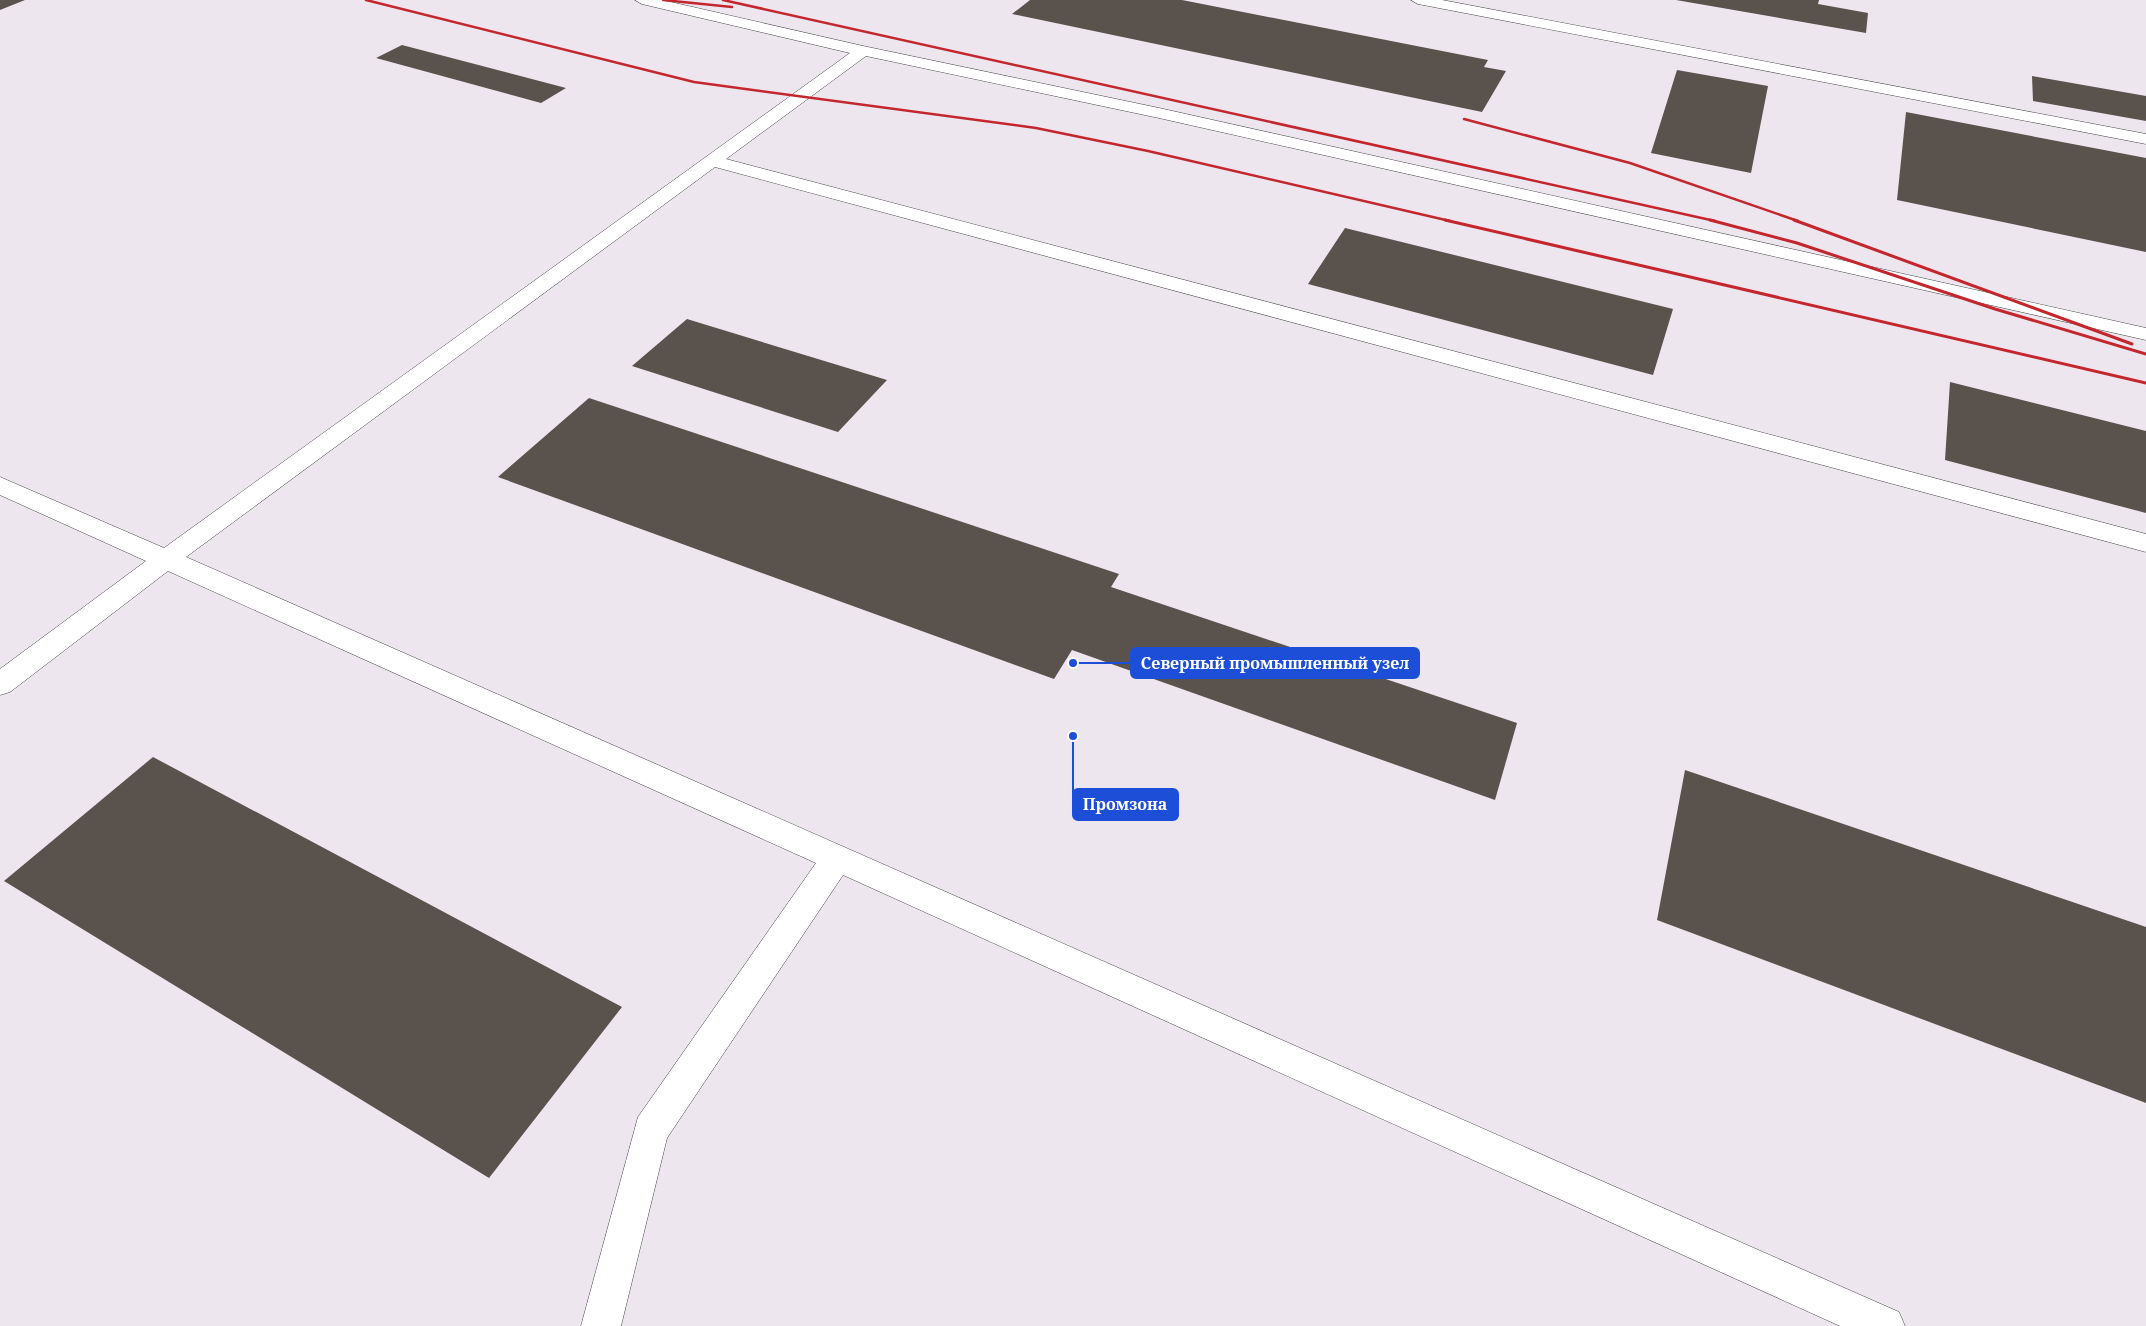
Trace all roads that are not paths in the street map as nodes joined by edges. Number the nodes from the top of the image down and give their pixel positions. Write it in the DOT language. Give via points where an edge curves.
graph roads {
  1 [pos="642,0"];
  2 [pos="1418,0"];
  3 [pos="863,51"];
  4 [pos="2146,139"];
  5 [pos="712,161"];
  6 [pos="2146,334"];
  7 [pos="0,484"];
  8 [pos="2146,543"];
  9 [pos="166,559"];
  10 [pos="0,684"];
  11 [pos="838,858"];
  12 [pos="601,1326"];
  13 [pos="1885,1326"];
  1 -- 3 [label="lane"];
  2 -- 4 [label="lane"];
  3 -- 5 [label="lane"];
  3 -- 6 [label="lane" via="1159,113"];
  5 -- 8 [label="lane"];
  5 -- 9 [label="lane"];
  7 -- 9 [label="lane"];
  9 -- 10 [label="lane"];
  9 -- 11 [label="lane"];
  11 -- 12 [label="lane" via="651,1130"];
  11 -- 13 [label="lane"];
}
